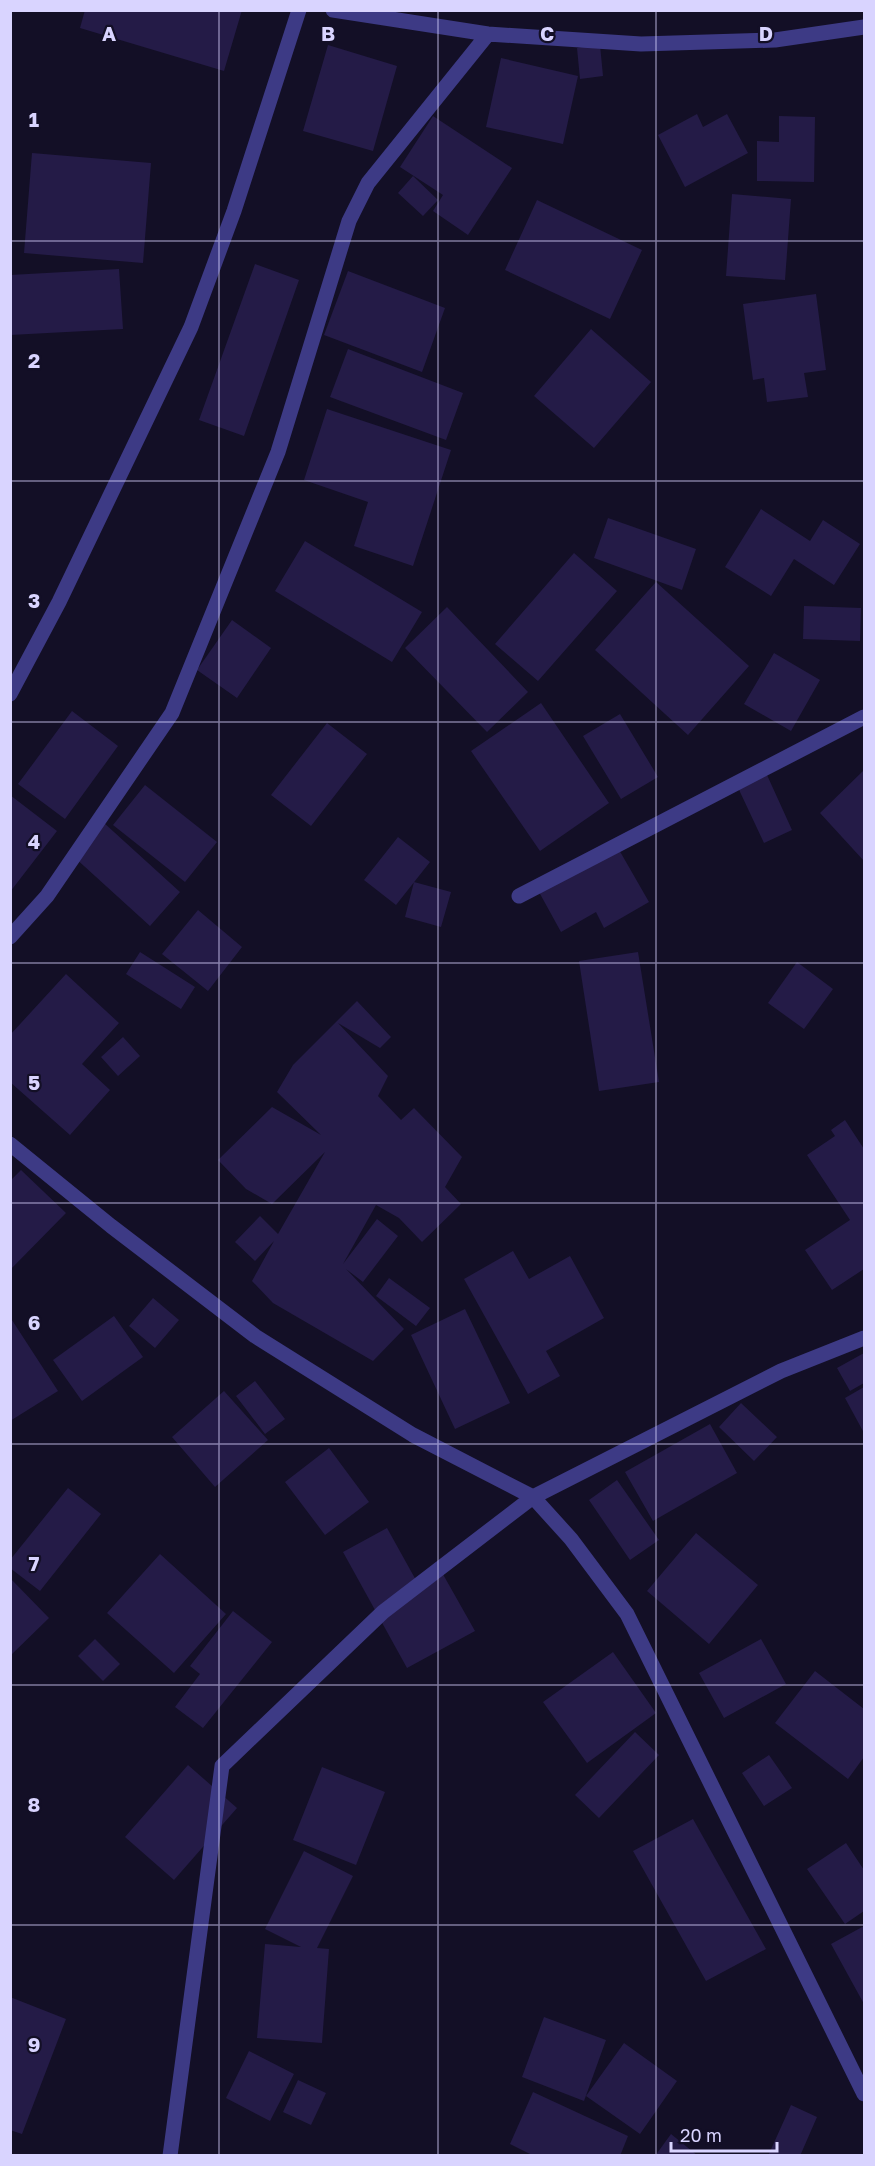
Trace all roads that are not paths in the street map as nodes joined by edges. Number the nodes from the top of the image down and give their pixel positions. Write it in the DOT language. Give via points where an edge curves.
graph roads {
  1 [pos="299,10"];
  2 [pos="333,10"];
  3 [pos="864,27"];
  4 [pos="488,34"];
  5 [pos="10,694"];
  6 [pos="864,717"];
  7 [pos="519,896"];
  8 [pos="10,937"];
  9 [pos="10,1144"];
  10 [pos="862,1342"];
  11 [pos="533,1497"];
  12 [pos="864,2094"];
  13 [pos="170,2156"];
  1 -- 5 [label="street" via="234,211 191,327 59,602"];
  2 -- 4 [label="street"];
  3 -- 4 [label="street" via="775,40 641,44"];
  4 -- 8 [label="street" via="368,183 350,221 278,452 172,713 47,896"];
  6 -- 7 [label="street"];
  9 -- 11 [label="street" via="255,1336 413,1435"];
  10 -- 11 [label="street" via="781,1371"];
  11 -- 12 [label="street" via="571,1539 627,1614"];
  11 -- 13 [label="street" via="383,1612 222,1766"];
}
